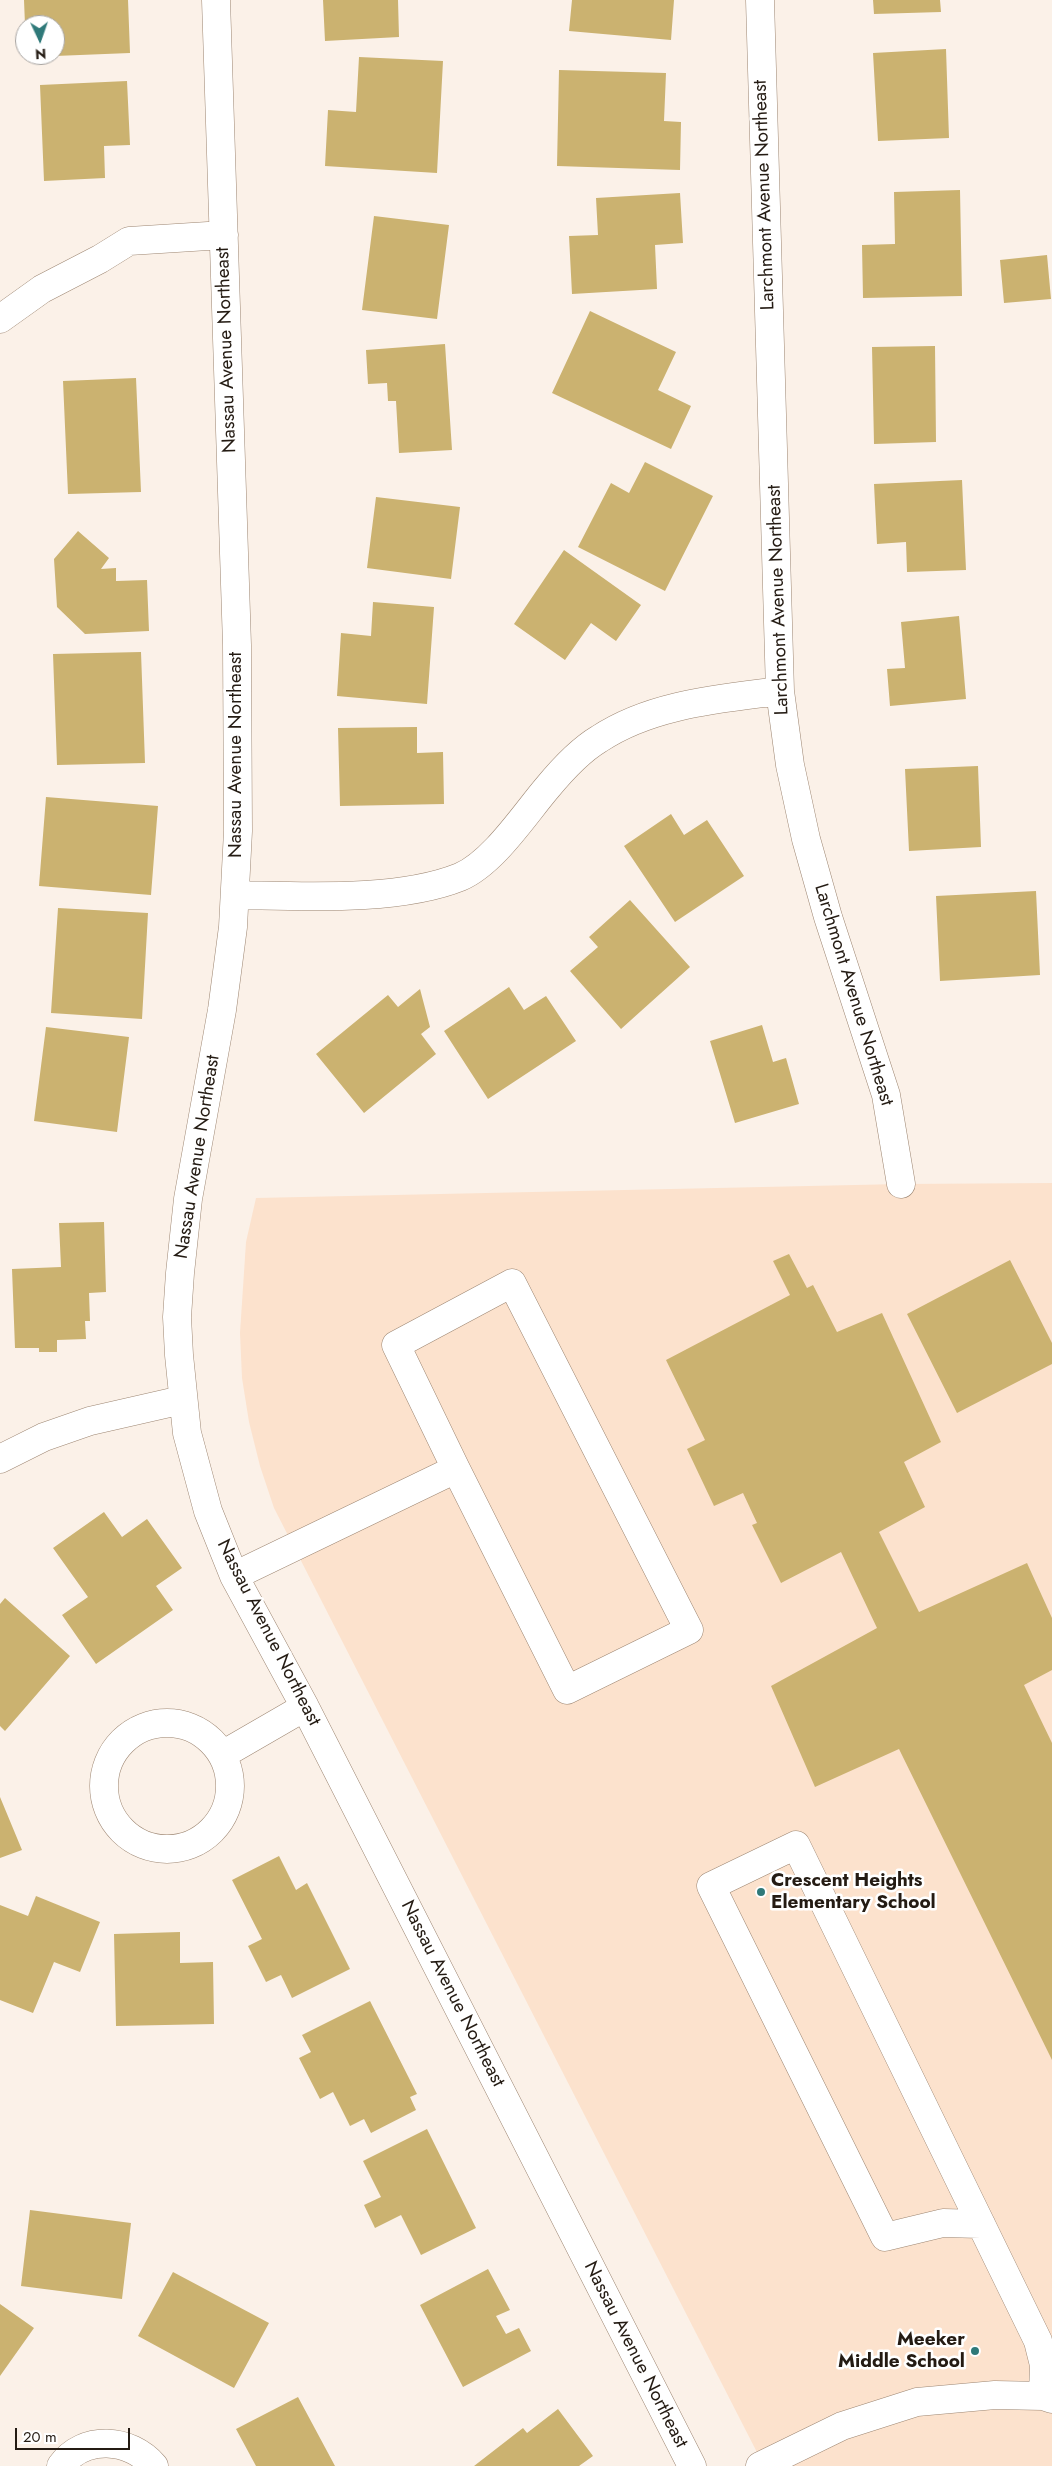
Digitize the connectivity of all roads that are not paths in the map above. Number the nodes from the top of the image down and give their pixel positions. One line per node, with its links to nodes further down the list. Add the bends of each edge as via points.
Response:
1 (216, 0): 3 (street, Nassau Avenue Northeast)
2 (760, 0): 5 (street, Larchmont Avenue Northeast)
3 (224, 235): 4 (street, via 129,241 42,289); 6 (street, Nassau Avenue Northeast, via 237,645)
4 (0, 319)
5 (780, 691): 6 (street, via 694,702 627,724 598,739 574,759 495,850 462,876 432,886 381,893 328,897); 7 (street, Larchmont Avenue Northeast, via 790,765 806,839 828,918 886,1095)
6 (235, 895): 8 (street, Nassau Avenue Northeast, via 234,927 222,1010 188,1199 180,1273 177,1317)
7 (901, 1184)
8 (182, 1400): 9 (street, via 90,1420 44,1437); 11 (street, Nassau Avenue Northeast, via 187,1433 208,1511)
9 (0, 1459)
10 (456, 1469): 10 (street, via 567,1690 689,1630 512,1283 396,1345); 11 (street)
11 (234, 1576): 12 (street, Nassau Avenue Northeast)
12 (305, 1707): 13 (street); 18 (street, Nassau Avenue Northeast)
13 (222, 1755): 13 (street, via 210,1739 193,1728 174,1723 154,1724 135,1731 120,1743 107,1766 105,1799 112,1818 124,1833 141,1844 160,1849 180,1848 199,1841 214,1829 227,1806 229,1773)
14 (981, 2224): 14 (street, via 796,1846 711,1886 885,2238 942,2223); 15 (street, via 1038,2341)
15 (1047, 2397): 19 (street, via 995,2396 917,2402 842,2426)
16 (60, 2466): 17 (street, via 82,2448 100,2443 120,2444 133,2449)
17 (154, 2466)
18 (692, 2466)
19 (760, 2466)

